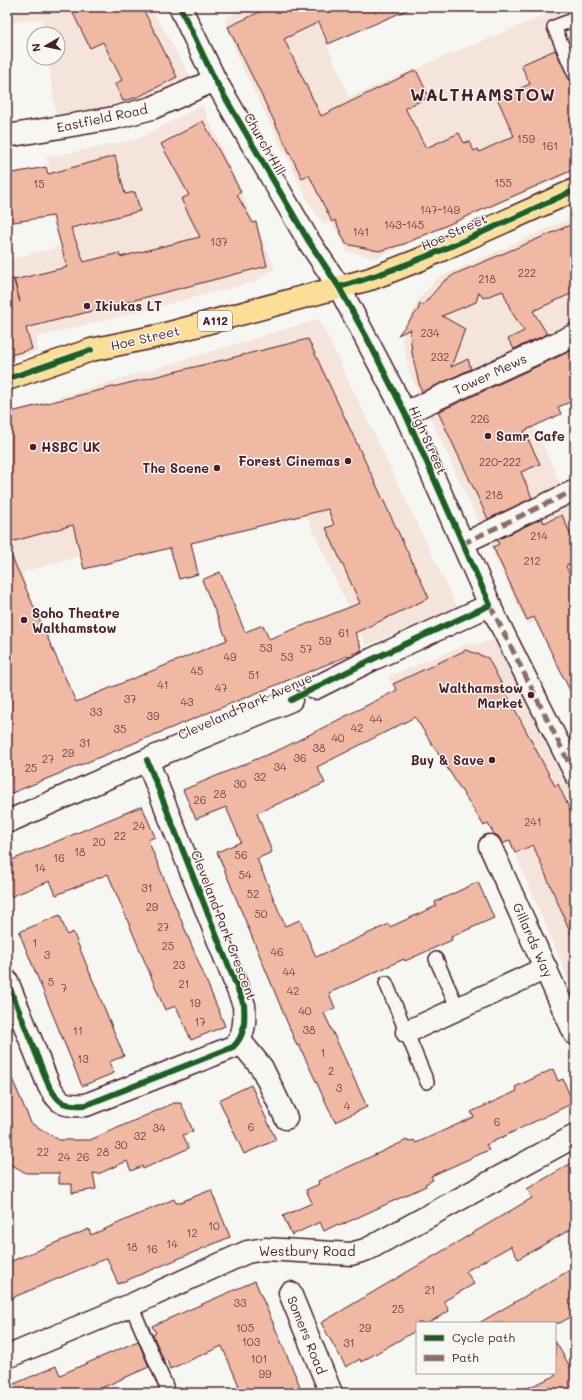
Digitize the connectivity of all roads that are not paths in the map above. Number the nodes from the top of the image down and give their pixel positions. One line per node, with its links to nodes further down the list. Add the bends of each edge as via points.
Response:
1 (180, 7): 4 (street, Church Hill)
2 (575, 19): 3 (lane, via 554,28)
3 (575, 75)
4 (215, 80): 5 (street, Eastfield Road, via 152,108 114,118); 7 (street, Church Hill, via 308,240)
5 (7, 136)
6 (575, 190): 7 (main road, Hoe Street / A112, via 419,260 376,277)
7 (339, 287): 9 (main road, Hoe Street / A112, via 158,336 91,350); 10 (street, High Street)
8 (575, 335): 10 (street, Tower Mews)
9 (7, 379)
10 (405, 414): 12 (street, High Street)
11 (575, 490): 12 (street)
12 (462, 544): 13 (street, High Street)
13 (490, 604): 14 (street, Cleveland Park Avenue); 17 (street, High Street)
14 (315, 688)
15 (291, 700): 16 (street, Cleveland Park Avenue)
16 (147, 760): 18 (street, Cleveland Park Avenue); 27 (street, Cleveland Park Crescent, via 244,1005 245,1023)
17 (575, 775)
18 (7, 822)
19 (490, 846): 21 (street, Gillards Way)
20 (436, 959): 24 (lane)
21 (546, 968): 24 (street); 26 (street, Gillards Way)
22 (7, 981): 27 (street, via 49,1086 58,1100 68,1106 86,1104 233,1047)
23 (386, 983): 25 (lane)
24 (458, 1009): 25 (street)
25 (406, 1032): 28 (lane)
26 (575, 1034)
27 (240, 1041): 29 (street, via 262,1068)
28 (427, 1082)
29 (286, 1118)
30 (575, 1136): 32 (street, Westbury Road, via 368,1249 351,1254 252,1250)
31 (290, 1293): 35 (street, Somers Road)
32 (131, 1305): 33 (street, Westbury Road); 34 (lane, via 166,1386)
33 (7, 1356)
34 (166, 1393)
35 (331, 1393)

